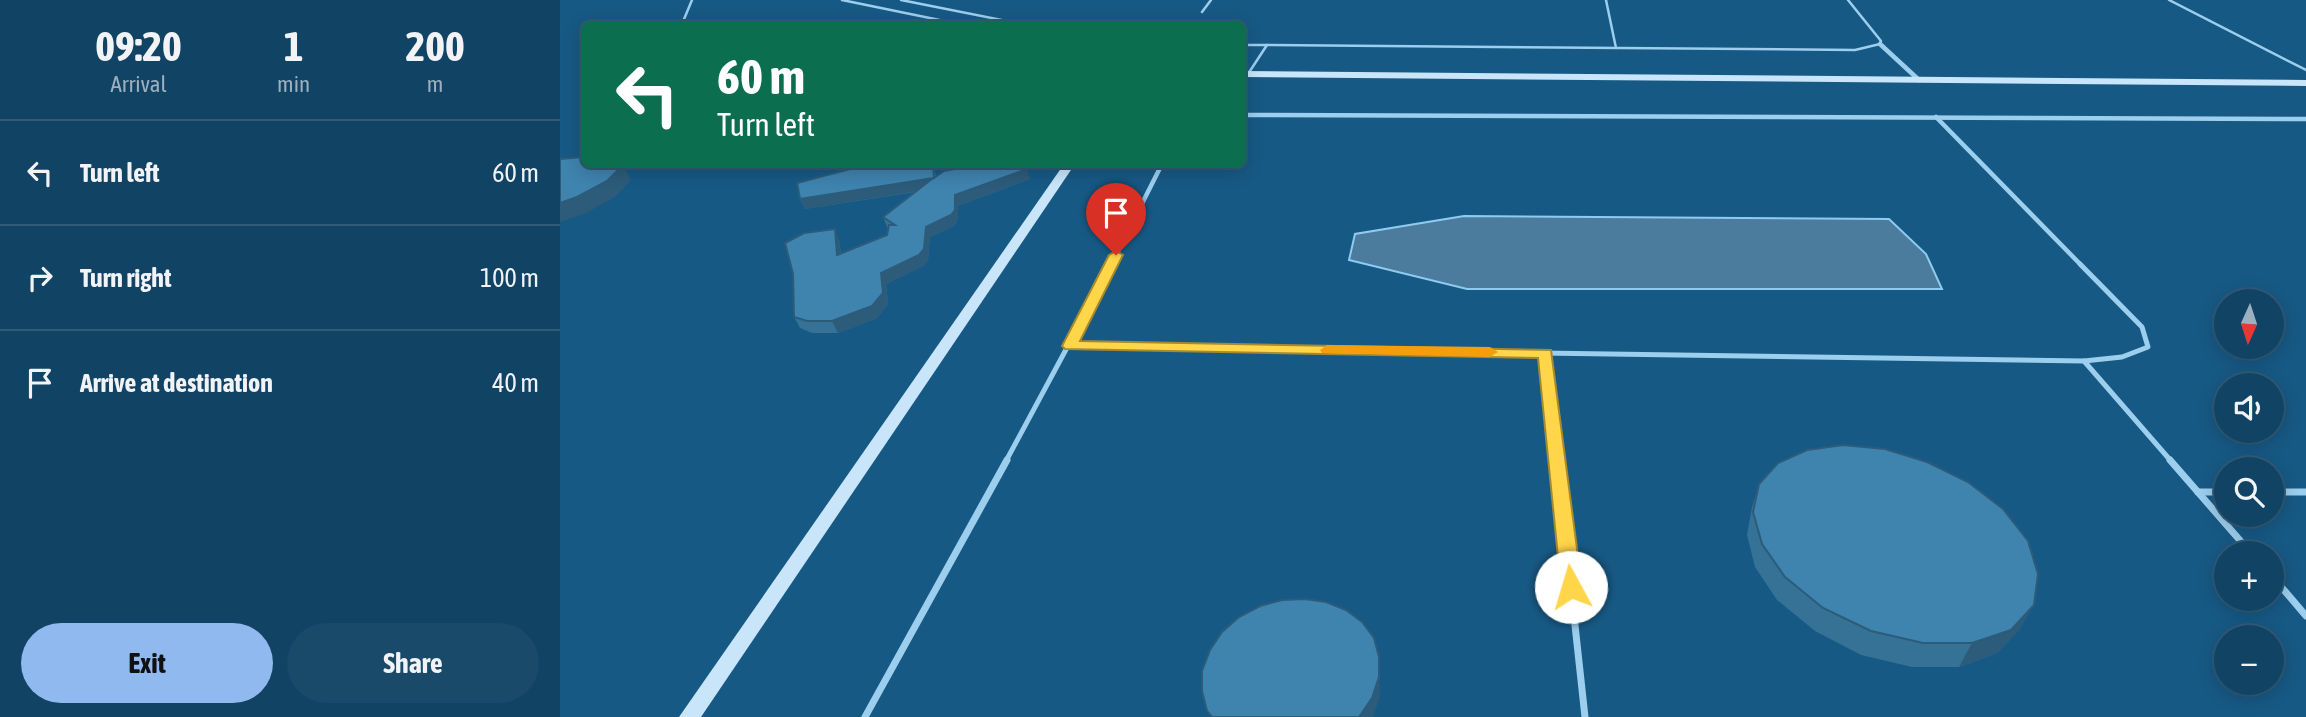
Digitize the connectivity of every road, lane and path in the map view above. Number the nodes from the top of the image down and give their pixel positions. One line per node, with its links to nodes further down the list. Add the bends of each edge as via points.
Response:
1 (692, 0): 9 (lane)
2 (842, 0): 10 (lane)
3 (901, 0): 11 (lane)
4 (1211, 0): 8 (lane)
5 (1606, 0): 15 (lane)
6 (1848, 0): 12 (lane)
7 (2169, 0): 16 (lane)
8 (1202, 12)
9 (683, 21)
10 (944, 21)
11 (1007, 21)
12 (1880, 44): 15 (lane, via 1855,50); 19 (street)
13 (1246, 45): 14 (lane)
14 (1268, 45): 15 (lane); 17 (lane)
15 (1616, 48)
16 (2306, 71)
17 (1246, 73)
18 (1246, 74): 19 (street)
19 (1919, 79): 20 (street)
20 (2306, 83)
21 (1246, 115): 22 (lane)
22 (1936, 117): 23 (lane); 28 (lane, via 2142,327 2148,347 2122,357)
23 (2306, 119)
24 (1067, 168): 36 (street)
25 (1160, 168): 26 (lane)
26 (1070, 346): 27 (lane); 37 (lane)
27 (1545, 353): 28 (lane); 38 (lane)
28 (2084, 361): 29 (lane)
29 (2198, 492): 30 (lane); 33 (lane)
30 (2214, 492)
31 (2284, 492): 32 (lane)
32 (2306, 492)
33 (2241, 541)
34 (2284, 590): 35 (lane)
35 (2306, 616)
36 (689, 717)
37 (865, 717)
38 (1585, 717)

